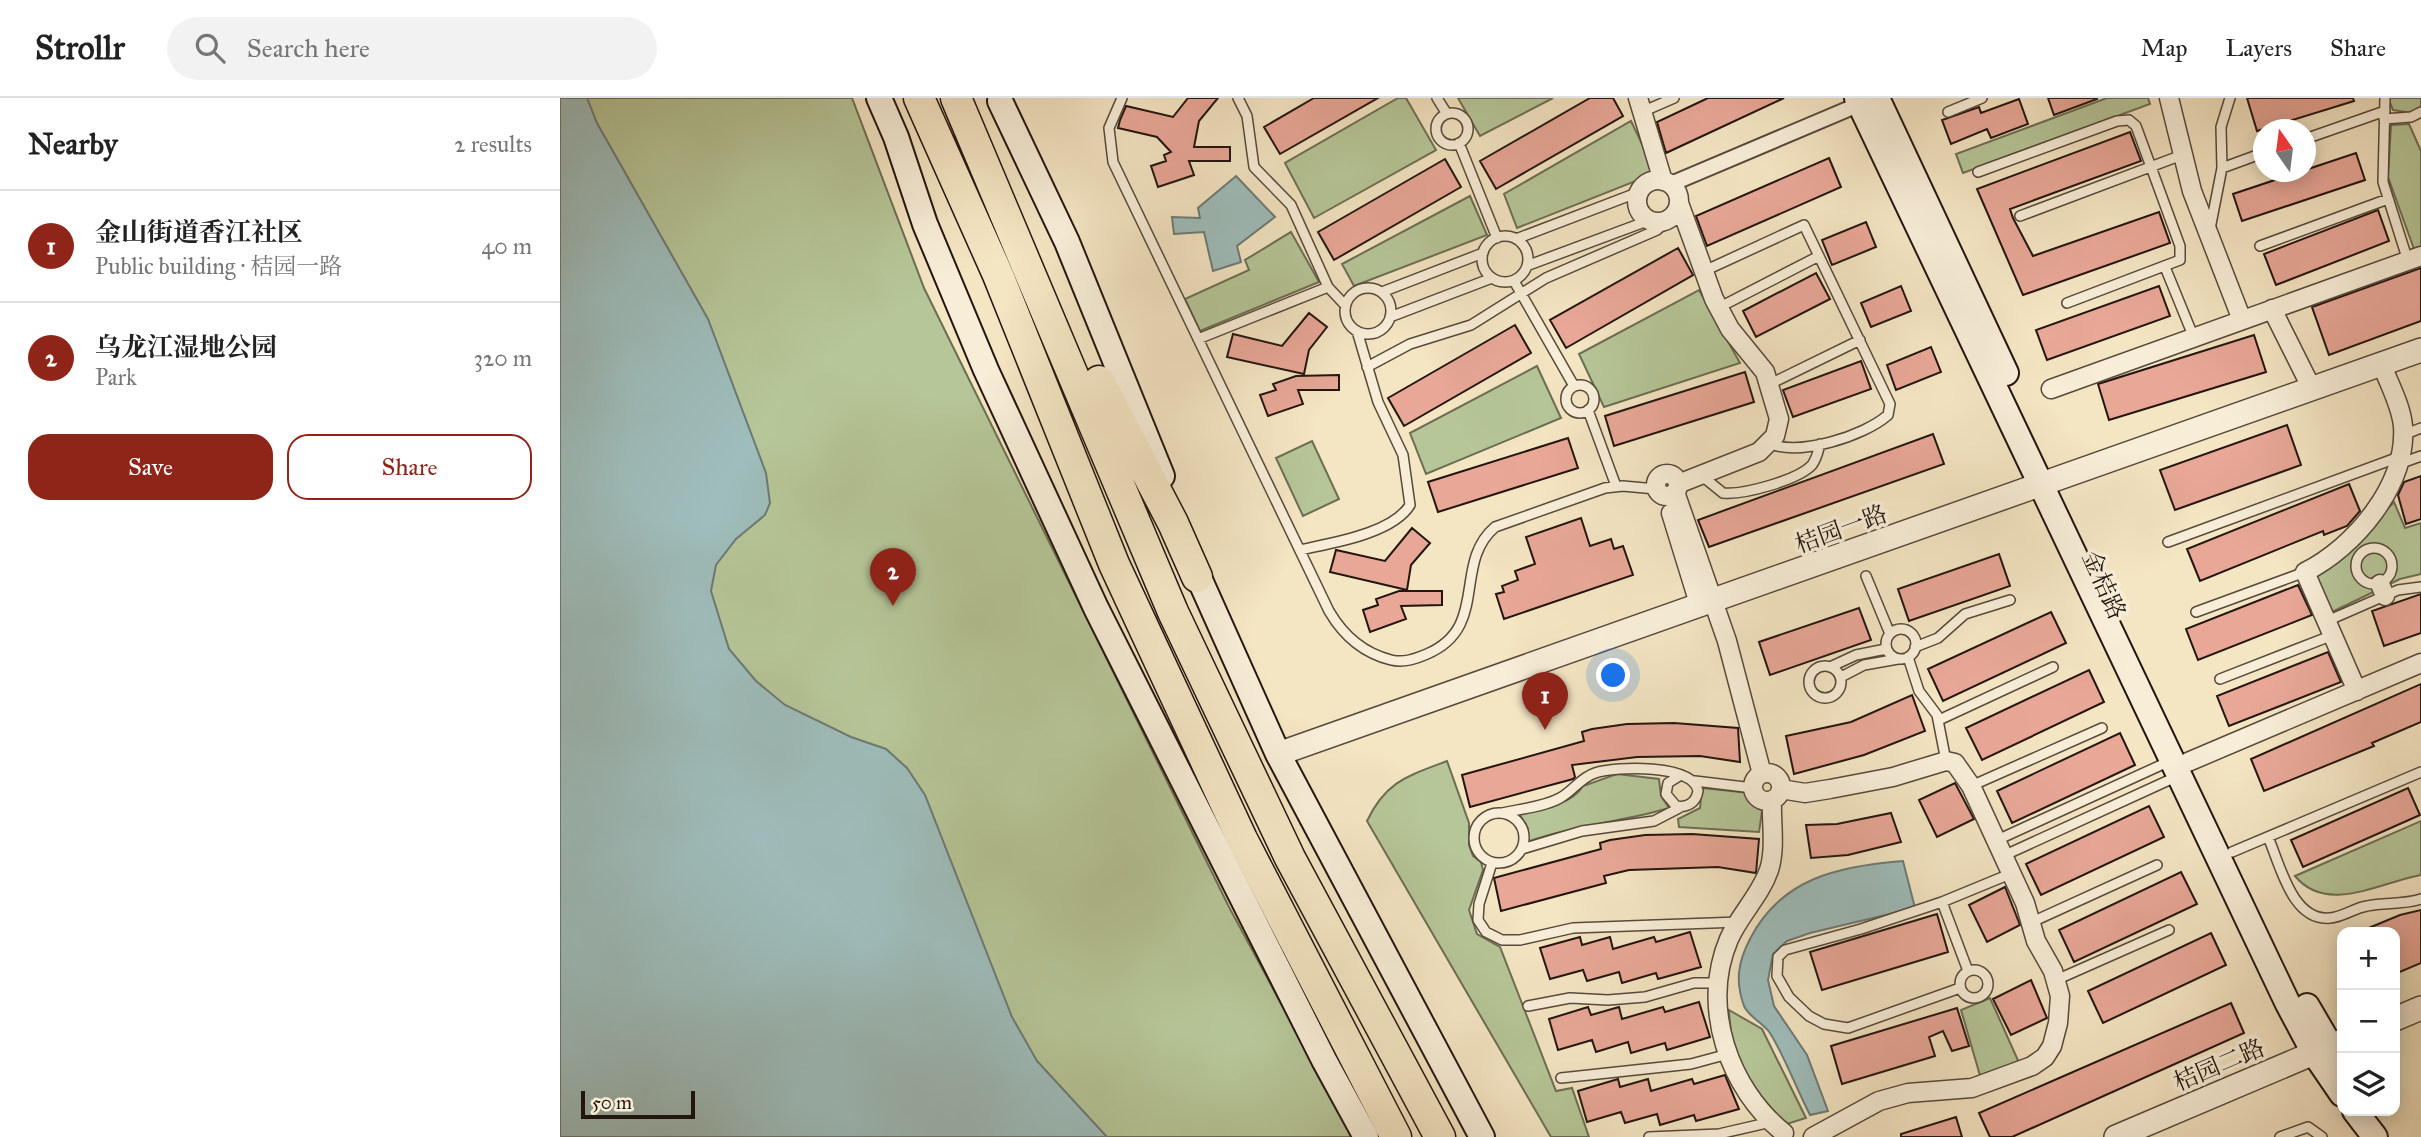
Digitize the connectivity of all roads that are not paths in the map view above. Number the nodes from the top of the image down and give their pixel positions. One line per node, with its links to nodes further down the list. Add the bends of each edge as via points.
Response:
1 (879, 98): 138 (main road, via 986,370 1096,608)
2 (919, 98): 139 (highway, via 998,275 1114,564 1242,839)
3 (956, 98): 78 (highway)
4 (1122, 98): 55 (lane, via 1109,128 1110,152)
5 (1238, 98): 44 (lane, via 1247,116 1254,167 1291,205)
6 (1437, 98): 17 (lane)
7 (1674, 98): 14 (lane)
8 (1982, 98): 15 (lane)
9 (2169, 98): 21 (street)
10 (2230, 98): 24 (lane, via 2221,127)
11 (2385, 98): 18 (lane)
12 (994, 99): 60 (highway); 81 (main road, via 1068,242 1167,488)
13 (1865, 100): 26 (street); 73 (main road, 金桔路)
14 (1641, 104): 26 (street)
15 (1948, 112)
16 (2421, 112): 18 (lane, via 2411,117)
17 (1447, 114): 20 (lane, via 1458,114 1467,125 1466,136); 20 (lane, via 1437,124 1437,134 1449,144)
18 (2385, 115): 19 (lane); 28 (lane, via 2382,167)
19 (2316, 136)
20 (1459, 143): 33 (lane)
21 (2182, 155): 23 (lane); 32 (street)
22 (2253, 157): 24 (lane)
23 (2151, 167): 25 (lane, via 2136,126 2123,119); 30 (lane); 40 (lane, via 2182,254 2180,260)
24 (2222, 168): 32 (lane)
25 (1978, 172)
26 (1667, 183): 27 (street, via 1652,181); 29 (street)
27 (1639, 192): 31 (street, via 1639,209); 34 (lane)
28 (2388, 199): 35 (lane); 38 (lane)
29 (1679, 203): 31 (street); 41 (street)
30 (2020, 216)
31 (1659, 220): 39 (lane); 46 (lane, via 1657,230 1546,278)
32 (2208, 237): 52 (street)
33 (1497, 238): 34 (lane); 36 (lane)
34 (1516, 239): 39 (lane, via 1526,249)
35 (2260, 246)
36 (1483, 253): 42 (lane, via 1483,266); 45 (lane)
37 (1819, 256): 41 (lane, via 1804,225); 49 (lane); 56 (lane)
38 (2414, 258): 50 (street)
39 (1528, 265): 43 (lane)
40 (2165, 267): 47 (lane); 54 (lane)
41 (1702, 272): 49 (street)
42 (1492, 278): 43 (lane); 51 (lane)
43 (1514, 281): 46 (lane)
44 (1328, 287): 48 (lane); 55 (lane)
45 (1382, 292): 48 (lane, via 1360,289); 51 (lane, via 1391,305)
46 (1521, 294): 59 (lane, via 1471,325 1410,344); 62 (lane)
47 (2067, 303)
48 (1345, 305): 53 (lane, via 1346,320)
49 (1718, 308): 61 (street)
50 (2267, 311): 52 (street); 64 (street)
51 (1390, 317): 53 (lane, via 1379,331)
52 (2242, 320): 54 (street)
53 (1357, 331): 59 (lane)
54 (2194, 338): 63 (street)
55 (1198, 339): 77 (lane)
56 (1860, 340): 61 (lane); 69 (lane, via 1891,410 1876,425)
57 (2421, 351): 58 (street, 桔园一路)
58 (2382, 365): 64 (street, 桔园一路); 67 (street, via 2401,415)
59 (1367, 367): 77 (lane, via 1403,455 1410,505 1376,529)
60 (1099, 381): 78 (highway); 81 (highway, via 1174,523)
61 (1770, 384): 68 (street, via 1779,428)
62 (1574, 386): 65 (lane, via 1583,385 1593,394); 65 (lane, via 1566,397 1568,406 1575,412)
63 (2051, 389)
64 (2306, 391): 73 (street, 桔园一路)
65 (1588, 410): 74 (lane)
66 (2421, 428): 67 (lane)
67 (2402, 435): 71 (street)
68 (1768, 443): 69 (lane, via 1795,448); 72 (street, via 1748,458)
69 (1820, 444): 72 (lane, via 1818,455 1805,470 1745,492 1723,493)
70 (2421, 456): 71 (lane)
71 (2398, 461): 76 (lane); 79 (street, via 2387,494 2375,512 2329,557)
72 (1702, 476): 75 (street)
73 (2049, 482): 85 (street, 桔园一路); 102 (main road, 金桔路)
74 (1616, 486): 75 (lane); 77 (lane, via 1511,520 1485,536 1474,561 1467,611 1458,631 1434,651 1406,661 1384,658 1343,632)
75 (1669, 490): 85 (street)
76 (2168, 542)
77 (1300, 550)
78 (1155, 571): 140 (highway, via 1290,858)
79 (2305, 572): 86 (lane); 87 (street)
80 (1867, 576): 88 (lane)
81 (1197, 577): 100 (main road)
82 (2421, 587): 83 (lane)
83 (2382, 590): 83 (lane, via 2392,561 2385,551 2369,548 2356,560 2356,572 2364,582); 87 (lane)
84 (2010, 600): 89 (lane, via 1965,614 1938,638)
85 (1707, 605): 100 (street, 桔园一路); 106 (street)
86 (2196, 612)
87 (2330, 628): 96 (lane); 97 (street)
88 (1890, 634): 89 (lane, via 1899,629 1909,631); 90 (lane)
89 (1915, 647): 91 (lane)
90 (1886, 649): 91 (lane); 93 (lane)
91 (1903, 658): 95 (lane, via 1864,664); 98 (lane)
92 (2421, 663): 97 (street)
93 (1830, 667): 95 (lane); 95 (lane, via 1819,667 1811,674 1809,685 1814,694 1824,699 1834,696 1841,688)
94 (2053, 667): 98 (lane)
95 (1841, 677)
96 (2220, 679)
97 (2357, 691): 102 (street)
98 (1939, 720): 101 (lane)
99 (2102, 727): 107 (lane)
100 (1278, 754): 141 (main road)
101 (1946, 761): 107 (street, via 1959,766); 108 (street, via 1893,777)
102 (2183, 764): 113 (lane); 113 (lane); 114 (main road, 金桔路); 133 (main road)
103 (2421, 772): 111 (lane)
104 (1681, 775): 105 (lane); 109 (lane, via 1671,779 1666,789 1668,799); 110 (lane, via 1645,769 1601,771 1582,779 1558,799)
105 (1695, 781): 106 (lane); 109 (lane, via 1697,796)
106 (1758, 781): 108 (street, via 1776,776)
107 (1970, 786): 113 (street)
108 (1777, 795): 120 (street, via 1770,868)
109 (1681, 807): 112 (lane, via 1654,821 1582,831)
110 (1502, 813): 112 (lane, via 1522,826); 115 (lane, via 1486,816 1473,837 1478,853)
111 (2268, 837): 114 (lane); 118 (lane, via 2306,913 2330,918 2371,905)
112 (1522, 849): 115 (lane, via 1509,861)
113 (1998, 849): 117 (street)
114 (2232, 852): 133 (main road, 金桔路)
115 (1492, 863): 120 (lane, via 1478,920 1486,932 1502,940 1573,928)
116 (2157, 865): 121 (lane)
117 (2010, 874): 119 (lane); 121 (street)
118 (2421, 899)
119 (1942, 902): 123 (lane); 126 (lane, via 1785,950 1778,957 1777,976 1789,997 1809,1016 1848,1028)
120 (1739, 922): 125 (street, via 1728,943)
121 (2032, 922): 124 (street, via 2036,942)
122 (2169, 929): 124 (lane)
123 (1968, 971): 126 (lane, via 1960,978); 126 (lane, via 1983,973 1987,989 1980,997 1971,998)
124 (2056, 980): 144 (street, via 2058,1023 2052,1046 2041,1060 1981,1085 1879,1101)
125 (1719, 983): 127 (lane, via 1695,983 1645,997 1570,998); 132 (street, via 1721,1030)
126 (1960, 988)
127 (1528, 1006)
128 (2421, 1008): 129 (street)
129 (2400, 1017)
130 (2421, 1024): 131 (street)
131 (2400, 1033)
132 (1728, 1054): 134 (lane, via 1691,1064); 137 (street, via 1745,1089)
133 (2333, 1056): 145 (street, 桔园二路); 146 (street, 桔园二路)
134 (1560, 1078)
135 (2359, 1116): 149 (main road)
136 (2379, 1116): 150 (main road)
137 (1779, 1130): 142 (lane); 143 (street, via 1796,1129)
138 (1366, 1137)
139 (1396, 1137)
140 (1440, 1137)
141 (1482, 1137)
142 (1650, 1137)
143 (1805, 1137)
144 (1813, 1137)
145 (2116, 1137)
146 (2148, 1137)
147 (2280, 1137): 148 (lane, via 2308,1127)
148 (2322, 1137)
149 (2375, 1137)
150 (2395, 1137)

